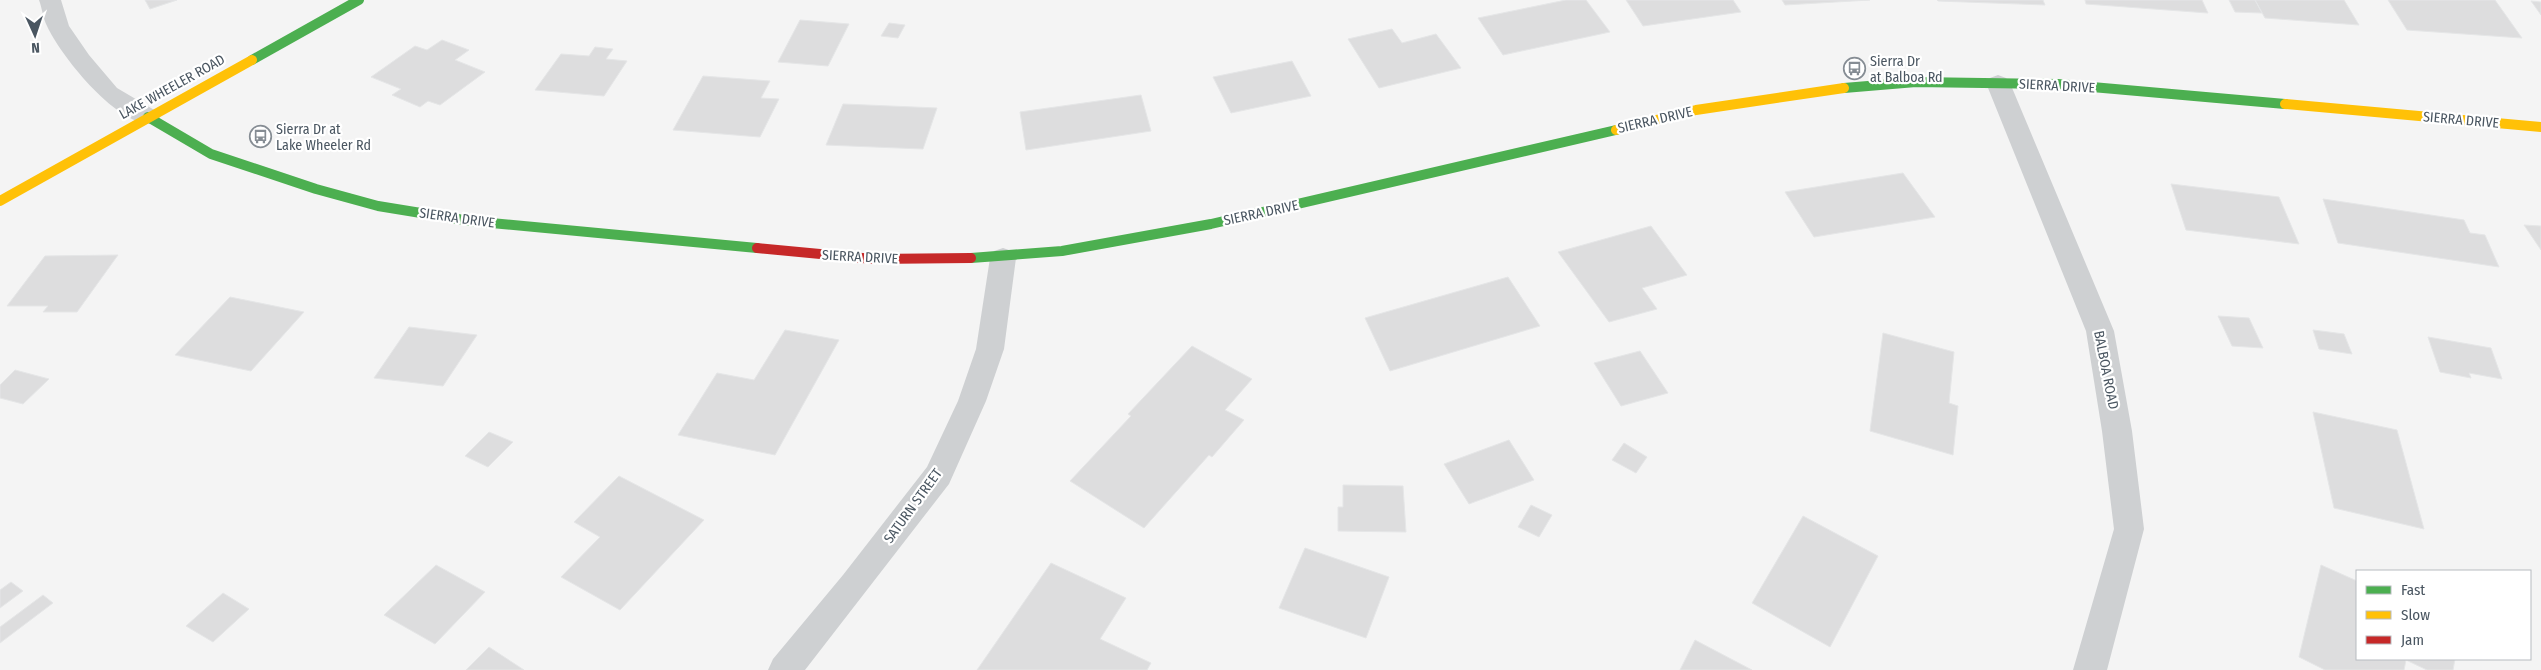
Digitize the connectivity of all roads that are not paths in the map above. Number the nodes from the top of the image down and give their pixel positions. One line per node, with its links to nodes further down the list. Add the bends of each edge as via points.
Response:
1 (50, 0): 4 (street, SIERRA DRIVE, via 58,26 81,60 109,93)
2 (359, 0): 4 (street, LAKE WHEELER ROAD)
3 (1998, 83): 5 (street, SIERRA DRIVE, via 2058,84); 7 (street, SIERRA DRIVE, via 1916,82 1818,90 1696,110 1322,201 1119,242); 9 (street, BALBOA ROAD, via 2100,331 2117,431 2129,529)
4 (148, 117): 6 (street, LAKE WHEELER ROAD); 7 (street, SIERRA DRIVE, via 211,154 378,206 651,239 872,260)
5 (2541, 127)
6 (0, 201)
7 (1003, 258): 8 (street, SATURN STREET, via 990,349 972,401 938,474)
8 (785, 670)
9 (2090, 670)

